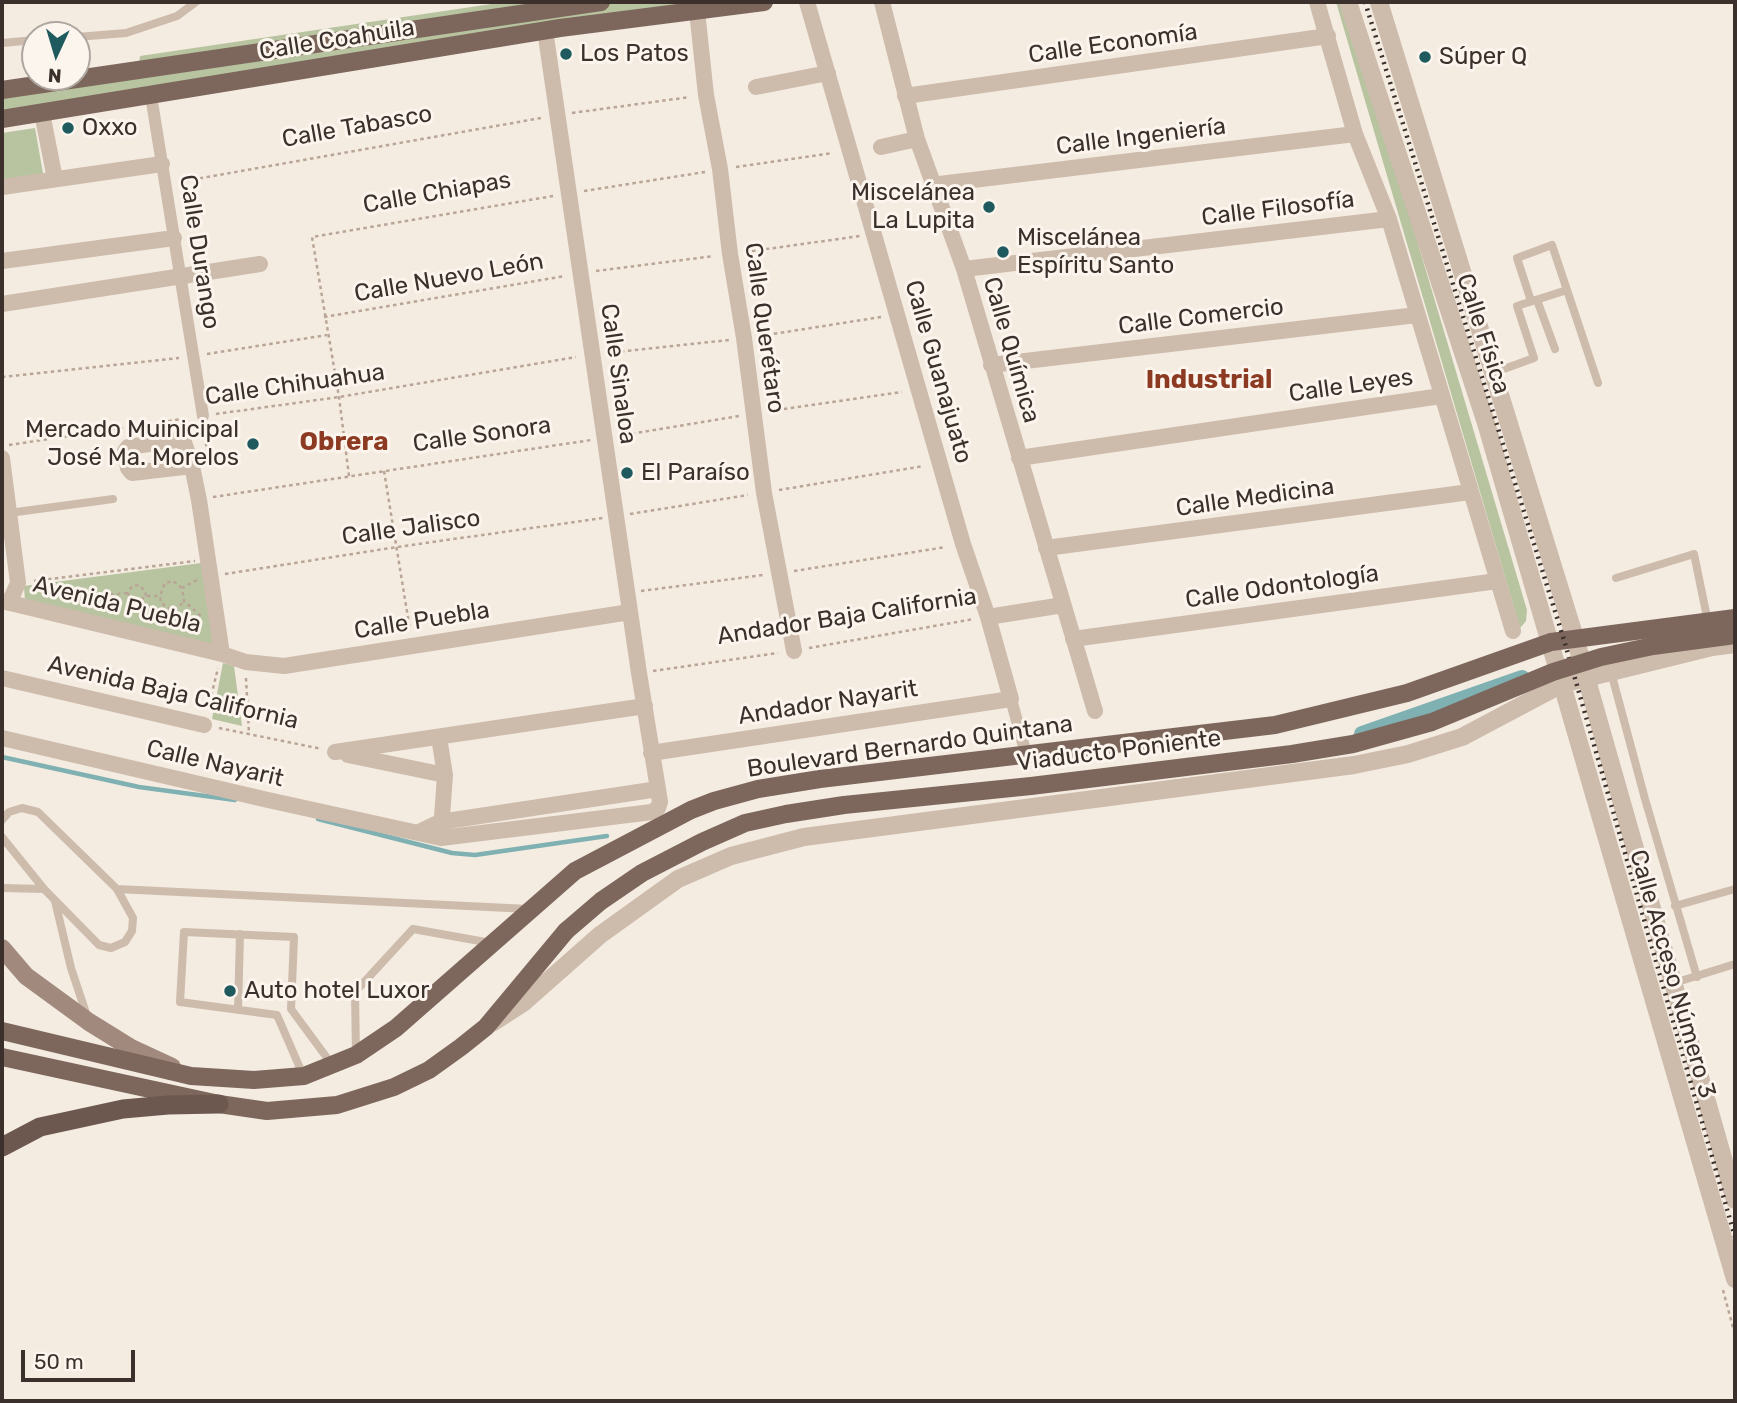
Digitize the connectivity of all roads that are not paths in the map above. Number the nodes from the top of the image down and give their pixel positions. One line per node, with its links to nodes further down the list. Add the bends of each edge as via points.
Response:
1 (197, 2): 11 (lane, via 177,16 127,33)
2 (601, 2): 17 (main road, Calle Coahuila)
3 (764, 2): 9 (main road, Calle Coahuila)
4 (807, 2): 15 (street, Calle Guanajuato)
5 (882, 2): 19 (street, Calle Química)
6 (1317, 2): 12 (street)
7 (1348, 2): 64 (street, Calle Física, via 1486,423)
8 (1379, 2): 41 (street, Calle Acceso Número 3)
9 (697, 11): 10 (main road, Calle Coahuila); 66 (street, Calle Querétaro, via 764,493)
10 (545, 30): 18 (main road, Calle Coahuila); 56 (street, Calle Sinaloa)
11 (91, 36)
12 (1328, 37): 19 (street, Calle Economía); 22 (street)
13 (21, 41): 14 (lane)
14 (2, 43)
15 (828, 73): 16 (street); 57 (street, Calle Guanajuato)
16 (756, 87)
17 (2, 90)
18 (151, 96): 20 (main road, Calle Coahuila); 25 (street, Calle Durango)
19 (905, 96): 23 (street, Calle Química)
20 (42, 113): 21 (main road, Calle Coahuila); 26 (street)
21 (2, 119)
22 (1355, 134): 27 (street, Calle Ingeniería); 29 (street)
23 (916, 139): 24 (street); 27 (street, Calle Química)
24 (881, 147)
25 (162, 164): 26 (street); 30 (street, Calle Durango)
26 (55, 178): 28 (street)
27 (931, 185): 33 (street, Calle Química)
28 (2, 187)
29 (1389, 219): 33 (street, Calle Filosofía); 38 (street)
30 (174, 238): 31 (street); 34 (street, Calle Durango)
31 (2, 261)
32 (260, 264): 34 (street)
33 (964, 269): 40 (street, Calle Química)
34 (180, 276): 37 (street); 44 (street, Calle Durango)
35 (1567, 290): 36 (lane); 36 (lane, via 1552,245 1517,258); 42 (lane)
36 (1534, 301): 39 (lane); 41 (lane, via 1517,306 1534,358)
37 (2, 304)
38 (1417, 315): 40 (street, Calle Comercio); 43 (street)
39 (1555, 349)
40 (991, 365): 46 (street, Calle Química)
41 (1493, 373): 62 (street, Calle Acceso Número 3)
42 (1598, 383)
43 (1441, 396): 46 (street, Calle Leyes); 48 (street)
44 (203, 416)
45 (2, 458): 50 (street)
46 (1019, 458): 51 (street, Calle Química)
47 (192, 466): 47 (street, via 183,439 128,447 125,453 128,471 135,473); 67 (street)
48 (1470, 492): 51 (street, Calle Medicina); 53 (street)
49 (113, 499): 50 (lane)
50 (8, 523): 54 (street, via 21,586)
51 (1046, 548): 55 (street, Calle Química)
52 (1616, 578): 59 (lane, via 1694,554)
53 (1497, 581): 60 (street); 63 (street, Calle Odontología)
54 (6, 602): 67 (street, Avenida Puebla)
55 (1063, 605): 57 (street, Andador Baja California); 63 (street, Calle Química)
56 (630, 611): 67 (street, Calle Puebla, via 284,666); 73 (street, Calle Sinaloa)
57 (988, 617): 72 (street, Calle Guanajuato)
58 (1735, 618): 59 (main road, Boulevard Bernardo Quintana)
59 (1708, 622): 62 (main road, Boulevard Bernardo Quintana)
60 (1513, 631)
61 (1735, 635): 101 (main road, Viaducto Poniente, bridge, via 1601,657 1553,671 1432,722 1353,744 845,805 745,823 642,873 601,901 566,931)
62 (1575, 638): 64 (main road, Boulevard Bernardo Quintana); 70 (street, Calle Acceso Número 3)
63 (1073, 639): 74 (street, Calle Química)
64 (1551, 642): 71 (street, Calle Física); 79 (main road, Boulevard Bernardo Quintana, via 1406,693 1275,725)
65 (1735, 644): 68 (street)
66 (794, 650)
67 (222, 654)
68 (1611, 672): 70 (street); 91 (lane)
69 (2, 678): 75 (street, Avenida Baja California)
70 (1586, 678): 71 (street); 98 (street, Calle Acceso Número 3)
71 (1562, 684): 101 (street, via 1462,737 1408,754 1354,765 804,837 731,856 678,878 600,935 523,1003); 111 (street, Calle Acceso Número 3)
72 (1011, 699): 78 (street, Andador Nayarit); 79 (street, Calle Guanajuato)
73 (645, 706): 76 (street); 78 (street, Calle Sinaloa)
74 (1095, 712)
75 (204, 724)
76 (439, 737): 80 (street); 80 (street, via 335,752)
77 (2, 738): 84 (street, Calle Nayarit, via 419,832)
78 (652, 753): 81 (street, Calle Sinaloa)
79 (1026, 754): 92 (main road, Boulevard Bernardo Quintana, via 820,779 714,802 575,871)
80 (445, 775): 84 (street)
81 (658, 789): 82 (street, Calle Sinaloa); 84 (street, Calle Nayarit)
82 (658, 808): 84 (street, Calle Nayarit)
83 (2, 820): 88 (lane, via 22,808 38,812)
84 (441, 830)
85 (2, 837): 87 (lane)
86 (2, 888): 87 (lane)
87 (44, 889): 90 (lane)
88 (117, 889): 90 (lane, via 133,918 132,931 125,942 111,948 99,945); 92 (lane)
89 (1735, 889): 91 (lane)
90 (55, 901): 100 (lane)
91 (1675, 906): 97 (lane)
92 (529, 909): 94 (main road, Boulevard Bernardo Quintana)
93 (240, 934): 99 (lane); 99 (lane, via 184,932 180,1002); 105 (lane, via 294,937 291,1009)
94 (491, 943): 103 (main road, Boulevard Bernardo Quintana, via 396,1028); 103 (lane, via 414,929 355,992)
95 (2, 948): 100 (main road, via 26,976)
96 (1735, 964): 97 (lane)
97 (1697, 977): 98 (lane)
98 (1674, 983): 110 (street, Calle Acceso Número 3)
99 (238, 1010): 107 (lane, via 277,1015)
100 (89, 1022): 106 (main road)
101 (486, 1027): 108 (main road, via 429,1070 358,1100 313,1109 267,1111)
102 (2, 1031): 106 (main road, Boulevard Bernardo Quintana)
103 (356, 1055): 105 (main road, Boulevard Bernardo Quintana)
104 (2, 1057): 108 (main road)
105 (332, 1066): 107 (main road, Boulevard Bernardo Quintana)
106 (191, 1076): 107 (main road, Boulevard Bernardo Quintana, via 254,1080)
107 (304, 1076)
108 (219, 1104): 109 (highway, via 123,1109 40,1127)
109 (2, 1147)
110 (1735, 1200)
111 (1735, 1279)

